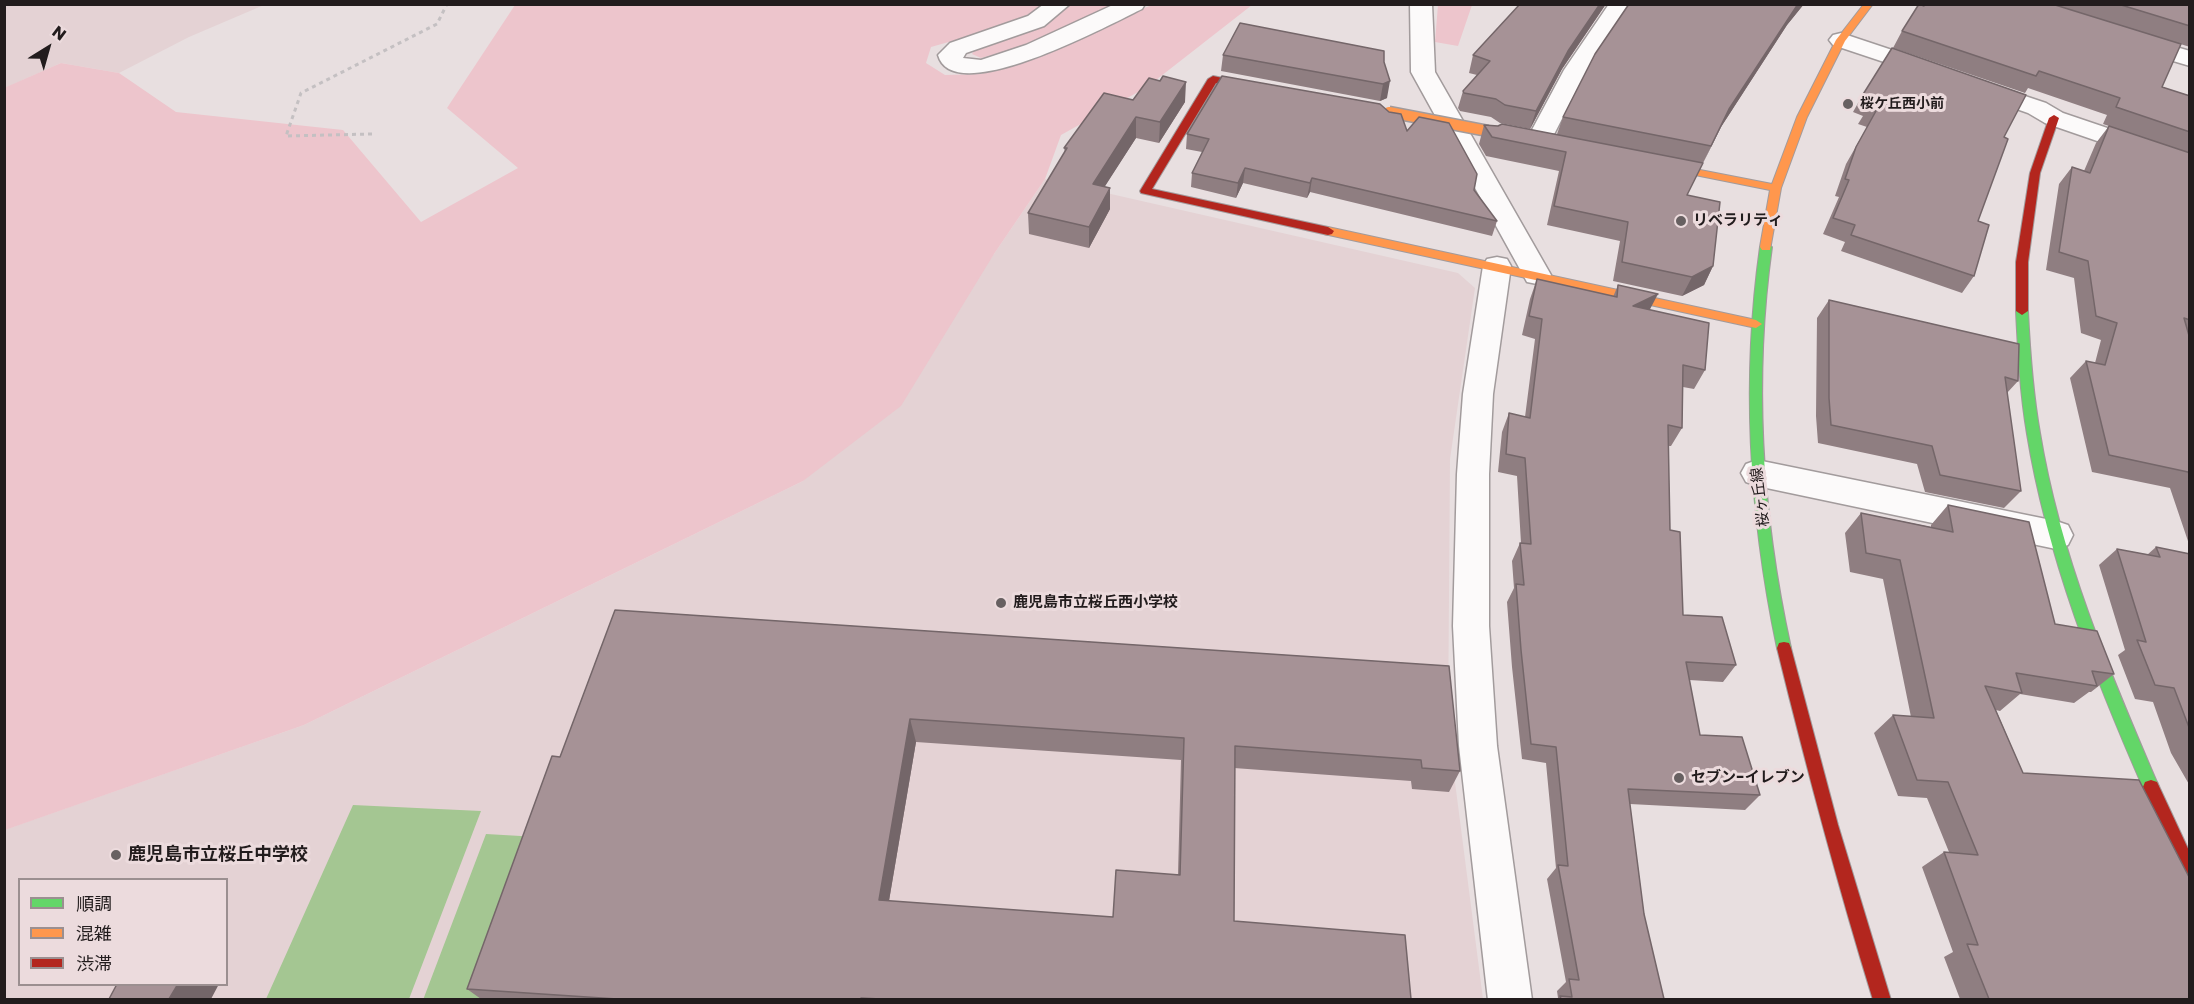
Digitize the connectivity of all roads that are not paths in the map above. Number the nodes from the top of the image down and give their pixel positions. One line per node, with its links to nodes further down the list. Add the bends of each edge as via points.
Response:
1 (1059, 4): 2 (street, via 1036,21 958,48 950,55 952,62 982,67 1074,33)
2 (1134, 4)
3 (1421, 4): 18 (street, via 1423,72)
4 (1621, 4): 13 (street, via 1569,80)
5 (1869, 4): 7 (street, 桜ヶ丘線)
6 (2114, 35): 8 (street)
7 (1841, 40): 11 (street, via 2037,108); 16 (street, 桜ヶ丘線, via 1802,117)
8 (2190, 59)
9 (1272, 90): 17 (street, via 1213,79 1145,191)
10 (1383, 111): 12 (street, bridge)
11 (2054, 118): 15 (street); 21 (street, via 2035,172 2025,226 2020,289 2022,366 2032,439)
12 (1493, 132)
13 (1540, 141)
14 (1644, 162): 16 (street)
15 (2190, 165)
16 (1776, 188): 19 (street, 桜ヶ丘線)
17 (1497, 266): 18 (street); 23 (street, via 1478,394 1471,626 1478,746)
18 (1537, 275): 19 (street)
19 (1756, 324): 20 (street, 桜ヶ丘線)
20 (1757, 473): 21 (street); 24 (street, 桜ヶ丘線, via 1776,613 1859,928)
21 (2056, 535): 22 (street, via 2145,777)
22 (2190, 873)
23 (1510, 999)
24 (1882, 999)

